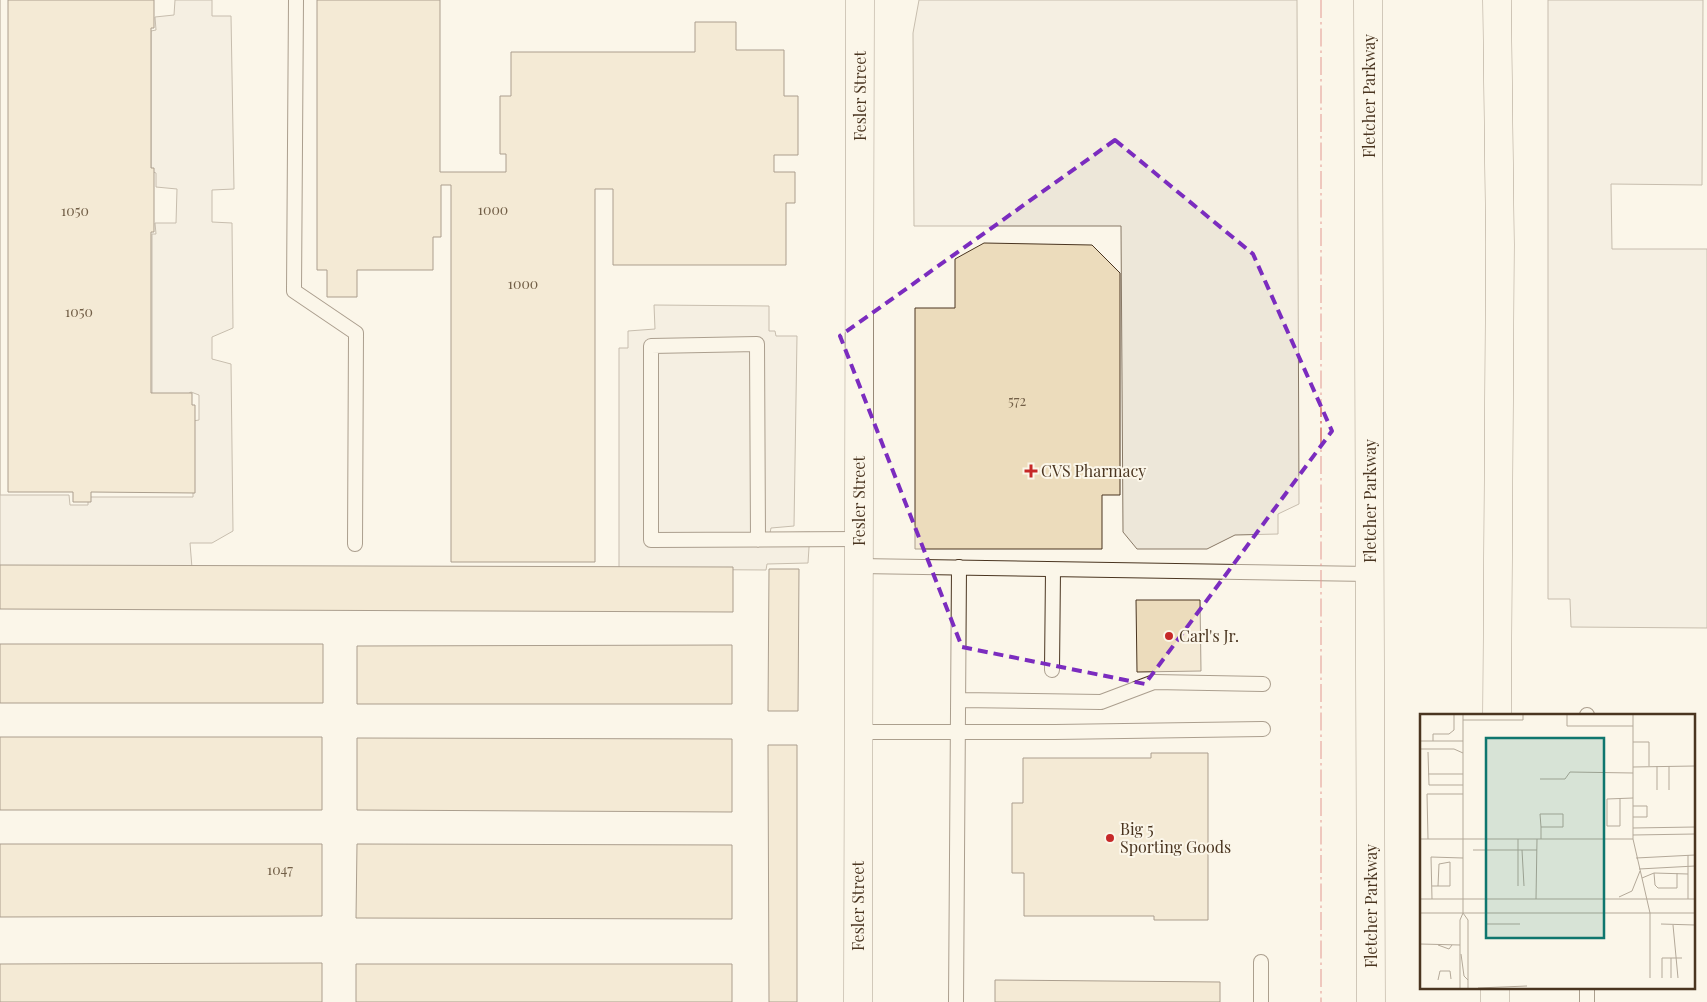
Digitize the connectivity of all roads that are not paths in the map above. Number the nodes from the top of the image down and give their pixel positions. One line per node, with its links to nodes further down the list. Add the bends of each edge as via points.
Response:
1 (296, 0): 6 (lane, via 294,291 356,333)
2 (860, 0): 7 (main road, Fesler Street)
3 (1368, 0): 10 (main road, Fletcher Parkway)
4 (1497, 0): 14 (main road, via 1500,254)
5 (758, 540): 5 (lane, via 651,540 651,346 758,344); 7 (lane)
6 (354, 544)
7 (859, 552): 8 (lane); 17 (main road, Fesler Street)
8 (959, 567): 9 (lane); 13 (lane)
9 (1053, 570): 10 (lane); 11 (lane)
10 (1370, 574): 22 (main road, Fletcher Parkway)
11 (1052, 670)
12 (1263, 684): 13 (lane, via 1154,682 1101,702)
13 (959, 700): 16 (lane)
14 (1497, 714)
15 (1263, 729): 16 (lane)
16 (958, 731): 17 (lane); 20 (lane)
17 (859, 732): 19 (main road, Fesler Street)
18 (1261, 962): 21 (lane)
19 (858, 1002)
20 (956, 1002)
21 (1261, 1002)
22 (1371, 1002)

